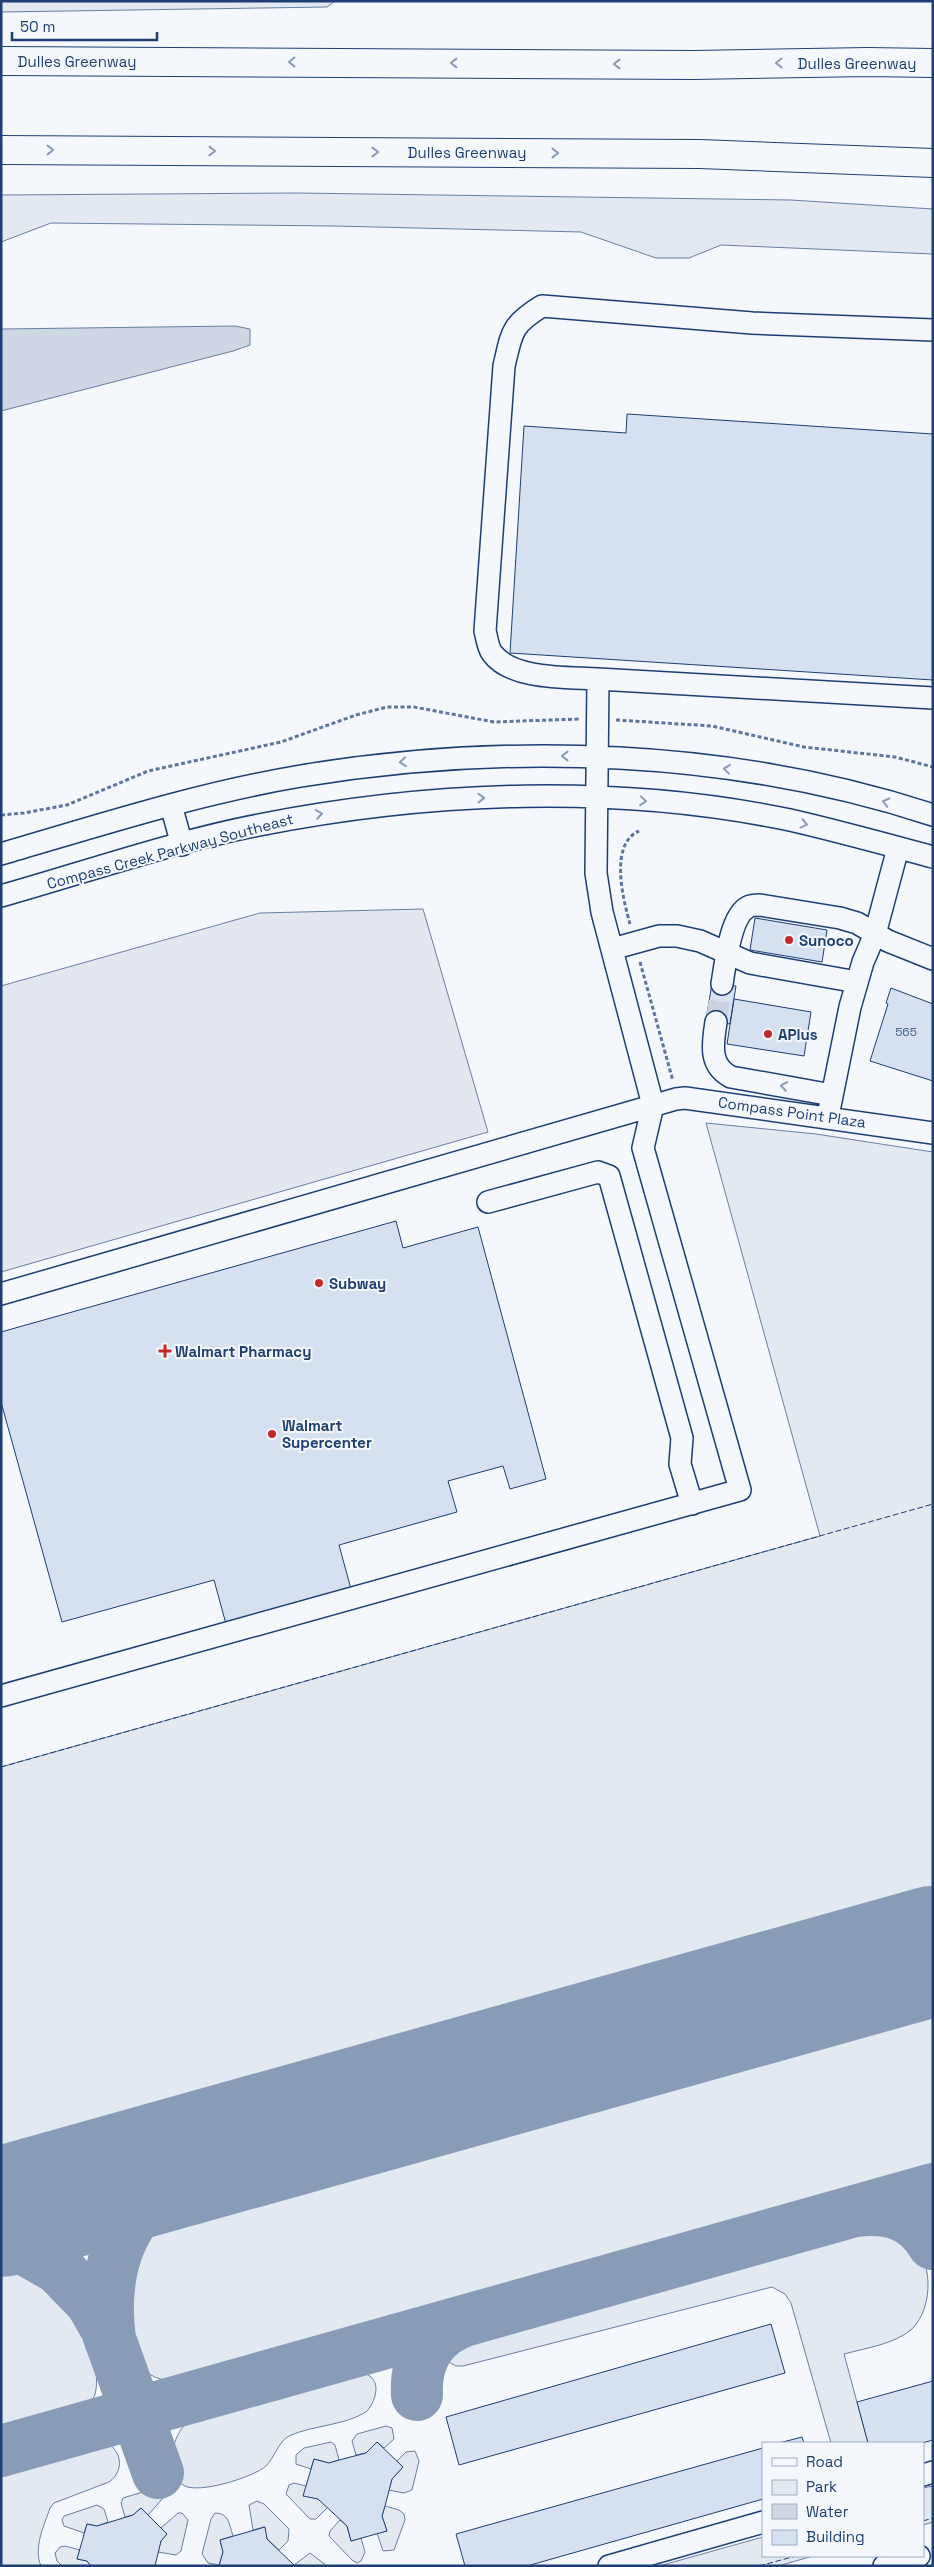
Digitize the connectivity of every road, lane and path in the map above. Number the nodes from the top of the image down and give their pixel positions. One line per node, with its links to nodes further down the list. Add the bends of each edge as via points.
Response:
1 (1, 61): 2 (highway, Dulles Greenway, one-way to 1, via 683,65)
2 (933, 63)
3 (1, 150): 4 (highway, Dulles Greenway, one-way to 4, via 700,154)
4 (933, 163)
5 (933, 330): 6 (street, via 752,323 542,306 524,317 513,330 504,366 485,631 490,652 501,664 540,676)
6 (598, 679): 7 (street); 8 (street)
7 (933, 698)
8 (597, 756): 9 (street); 10 (street, one-way to 10, via 403,762 300,776); 11 (street, one-way to 8, via 777,777)
9 (597, 796): 13 (street, Compass Creek Parkway Southeast, one-way to 9, via 256,826 365,807 482,798); 14 (street, Compass Creek Parkway Southeast, one-way to 14, via 787,820); 20 (street, via 596,874)
10 (171, 805): 13 (street); 15 (street)
11 (933, 815)
12 (639, 831): 19 (path, via 631,834 624,843 622,862 623,900)
13 (182, 844): 17 (street, Compass Creek Parkway Southeast)
14 (898, 848): 16 (street, Compass Creek Parkway Southeast); 18 (street)
15 (1, 854)
16 (933, 857)
17 (1, 896)
18 (875, 934): 21 (street, via 857,923 840,918 760,905 748,907 738,918); 22 (street); 23 (street)
19 (634, 942): 20 (street); 21 (street, via 677,936); 27 (path)
20 (612, 949): 28 (street)
21 (727, 952): 23 (street, via 750,963); 24 (street)
22 (933, 958)
23 (857, 982): 26 (street)
24 (722, 984)
25 (716, 1022): 26 (street, one-way to 25, via 724,1073 714,1057 712,1046)
26 (832, 1095): 29 (street)
27 (676, 1099): 28 (street, Compass Point Plaza); 29 (street, Compass Point Plaza)
28 (652, 1105): 32 (street, Compass Point Plaza, via 472,1160); 33 (street, via 643,1148 740,1490)
29 (828, 1116): 30 (street, Compass Point Plaza)
30 (933, 1133)
31 (488, 1202): 33 (street, via 598,1172 609,1176 682,1438 680,1464)
32 (1, 1294)
33 (692, 1504): 34 (street)
34 (1, 1696)
35 (762, 2522): 37 (street)
36 (915, 2557): 38 (street)
37 (609, 2566)
38 (884, 2566)

